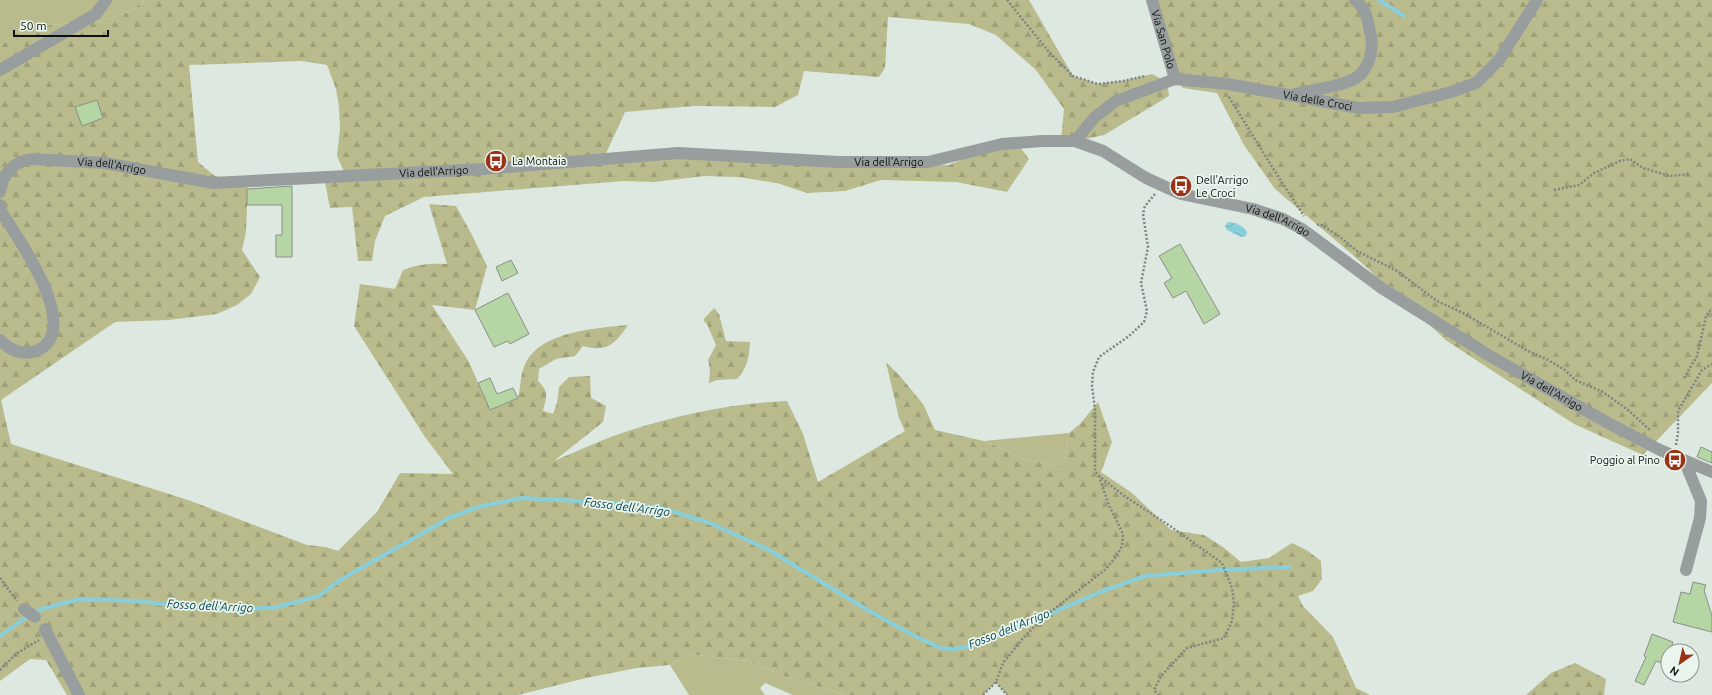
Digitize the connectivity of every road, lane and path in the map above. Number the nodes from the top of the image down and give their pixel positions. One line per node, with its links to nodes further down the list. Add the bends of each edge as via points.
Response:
1 (106, 0): 6 (street, via 96,14)
2 (1007, 0): 7 (path, via 1049,52 1073,76 1098,84 1123,82 1152,74)
3 (1152, 0): 7 (street, Via San Polo)
4 (1355, 0): 9 (street, via 1364,8 1372,38 1371,53 1365,69 1353,80)
5 (1537, 0): 9 (street, Via delle Croci, via 1499,60 1476,82 1451,92 1393,107 1359,108)
6 (0, 70)
7 (1171, 80): 8 (street, Via delle Croci); 10 (street, Via delle Croci, via 1116,101 1095,117)
8 (1223, 84): 9 (street, Via delle Croci); 16 (path)
9 (1290, 95)
10 (1075, 141): 12 (street, Via dell'Arrigo, via 1103,151); 14 (street, Via dell'Arrigo, via 1002,144 928,162 839,162 678,153 483,169 213,183 105,163 25,159 8,171)
11 (1690, 174): 13 (path, via 1670,176 1643,168 1630,160 1620,161 1594,173 1579,184)
12 (1161, 185): 23 (street, Via dell'Arrigo, via 1181,194 1252,209 1283,219 1302,229 1383,289 1490,356 1608,423); 25 (path, via 1143,214 1148,247 1142,283 1147,311 1144,322 1100,357 1093,372 1095,471)
13 (1554, 190)
14 (0, 192)
15 (0, 205): 19 (street, via 1,211 42,280 54,319 51,338 35,352 16,352)
16 (1307, 221)
17 (1320, 224): 22 (path, via 1357,251 1397,271 1437,301 1548,360 1565,370 1575,380 1603,392 1628,410)
18 (1712, 308): 21 (path, via 1706,316 1697,356)
19 (0, 340)
20 (1712, 364): 23 (path, via 1702,370 1678,411)
21 (1684, 378)
22 (1651, 432)
23 (1679, 458): 24 (street, Via dell'Arrigo); 26 (street, via 1701,502 1700,518)
24 (1712, 472)
25 (1099, 476): 32 (path, via 1108,504 1123,534 1122,546 1106,569 1044,617 1024,637 1003,663); 36 (path, via 1222,563 1232,588 1232,621 1224,638 1187,648 1161,676 1154,690)
26 (1686, 570)
27 (0, 578): 28 (path)
28 (24, 609): 29 (street)
29 (35, 617)
30 (45, 629): 31 (path, via 41,639 16,654); 33 (street)
31 (0, 670)
32 (996, 682): 34 (path); 35 (path)
33 (79, 695)
34 (983, 695)
35 (1007, 695)
36 (1158, 695)

